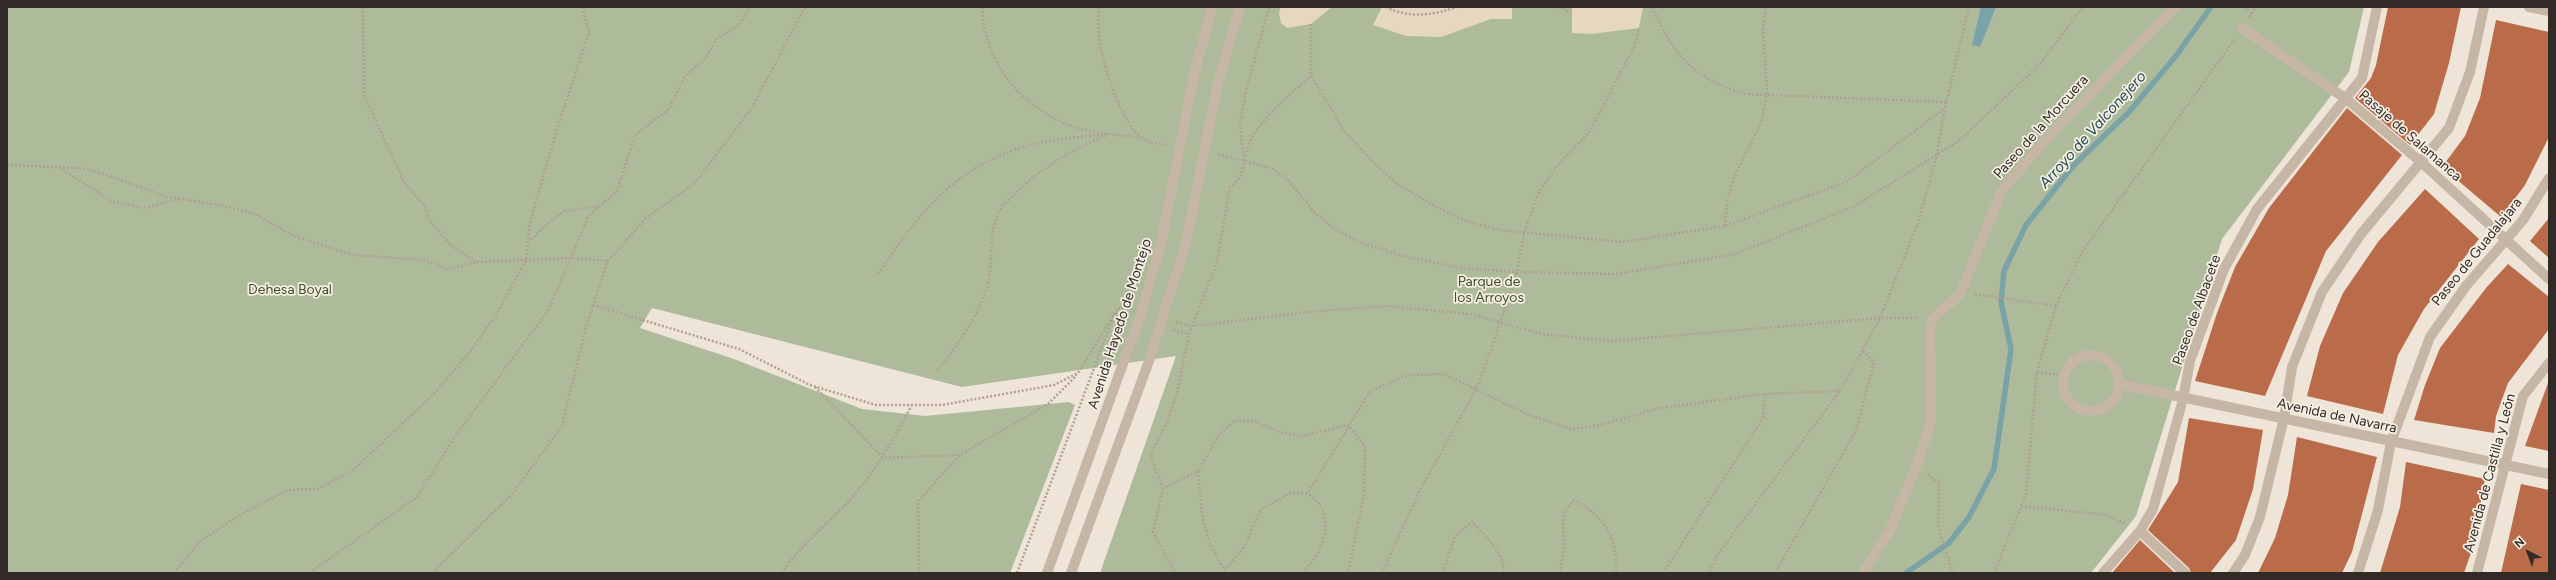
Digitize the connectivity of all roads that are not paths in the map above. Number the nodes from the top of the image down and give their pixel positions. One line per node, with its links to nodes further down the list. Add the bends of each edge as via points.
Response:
1 (1212, 7): 22 (street, Avenida Hayedo de Montejo, via 1194,75 1161,243 1141,314)
2 (1240, 7): 23 (street, via 1218,82 1186,243 1149,361)
3 (2175, 7): 24 (street, Paseo de la Morcuera, via 2049,136 2002,190 1960,294 1933,318 1930,330 1931,422 1890,530)
4 (2377, 7): 9 (street, Paseo de Albacete, via 2362,78)
5 (2484, 7): 10 (street, via 2470,72 2449,128)
6 (2529, 7): 7 (street)
7 (2549, 11)
8 (2242, 28): 9 (street, Pasaje de Salamanca)
9 (2345, 98): 10 (street, Pasaje de Salamanca); 16 (street, Paseo de Albacete, via 2257,209 2224,269 2190,361)
10 (2421, 162): 12 (street, Pasaje de Salamanca); 17 (street, via 2361,234 2322,292 2292,367)
11 (2549, 178): 12 (street, Paseo de Guadalajara, via 2523,220)
12 (2506, 239): 13 (street, Pasaje de Salamanca); 18 (street, Paseo de Guadalajara, via 2466,286 2430,337)
13 (2549, 279)
14 (2549, 363): 19 (street, Avenida de Castilla y León, via 2523,396)
15 (2119, 384): 15 (street, via 2112,401 2100,409 2087,410 2078,407 2066,394 2064,376 2074,361 2087,356 2100,357 2114,367); 16 (street, Avenida de Navarra)
16 (2183, 399): 17 (street, Avenida de Navarra); 21 (street, Paseo de Albacete, via 2153,509)
17 (2284, 418): 18 (street, Avenida de Navarra); 27 (street, via 2260,517 2246,555)
18 (2391, 442): 19 (street, Avenida de Navarra); 28 (street, Paseo de Guadalajara, via 2378,510)
19 (2505, 465): 20 (street, Avenida de Navarra); 29 (street, Avenida de Castilla y León)
20 (2549, 474)
21 (2140, 531): 25 (street, Paseo de Albacete); 26 (street)
22 (1047, 573)
23 (1071, 573)
24 (1863, 573)
25 (2103, 573)
26 (2185, 573)
27 (2233, 573)
28 (2358, 573)
29 (2477, 573)

